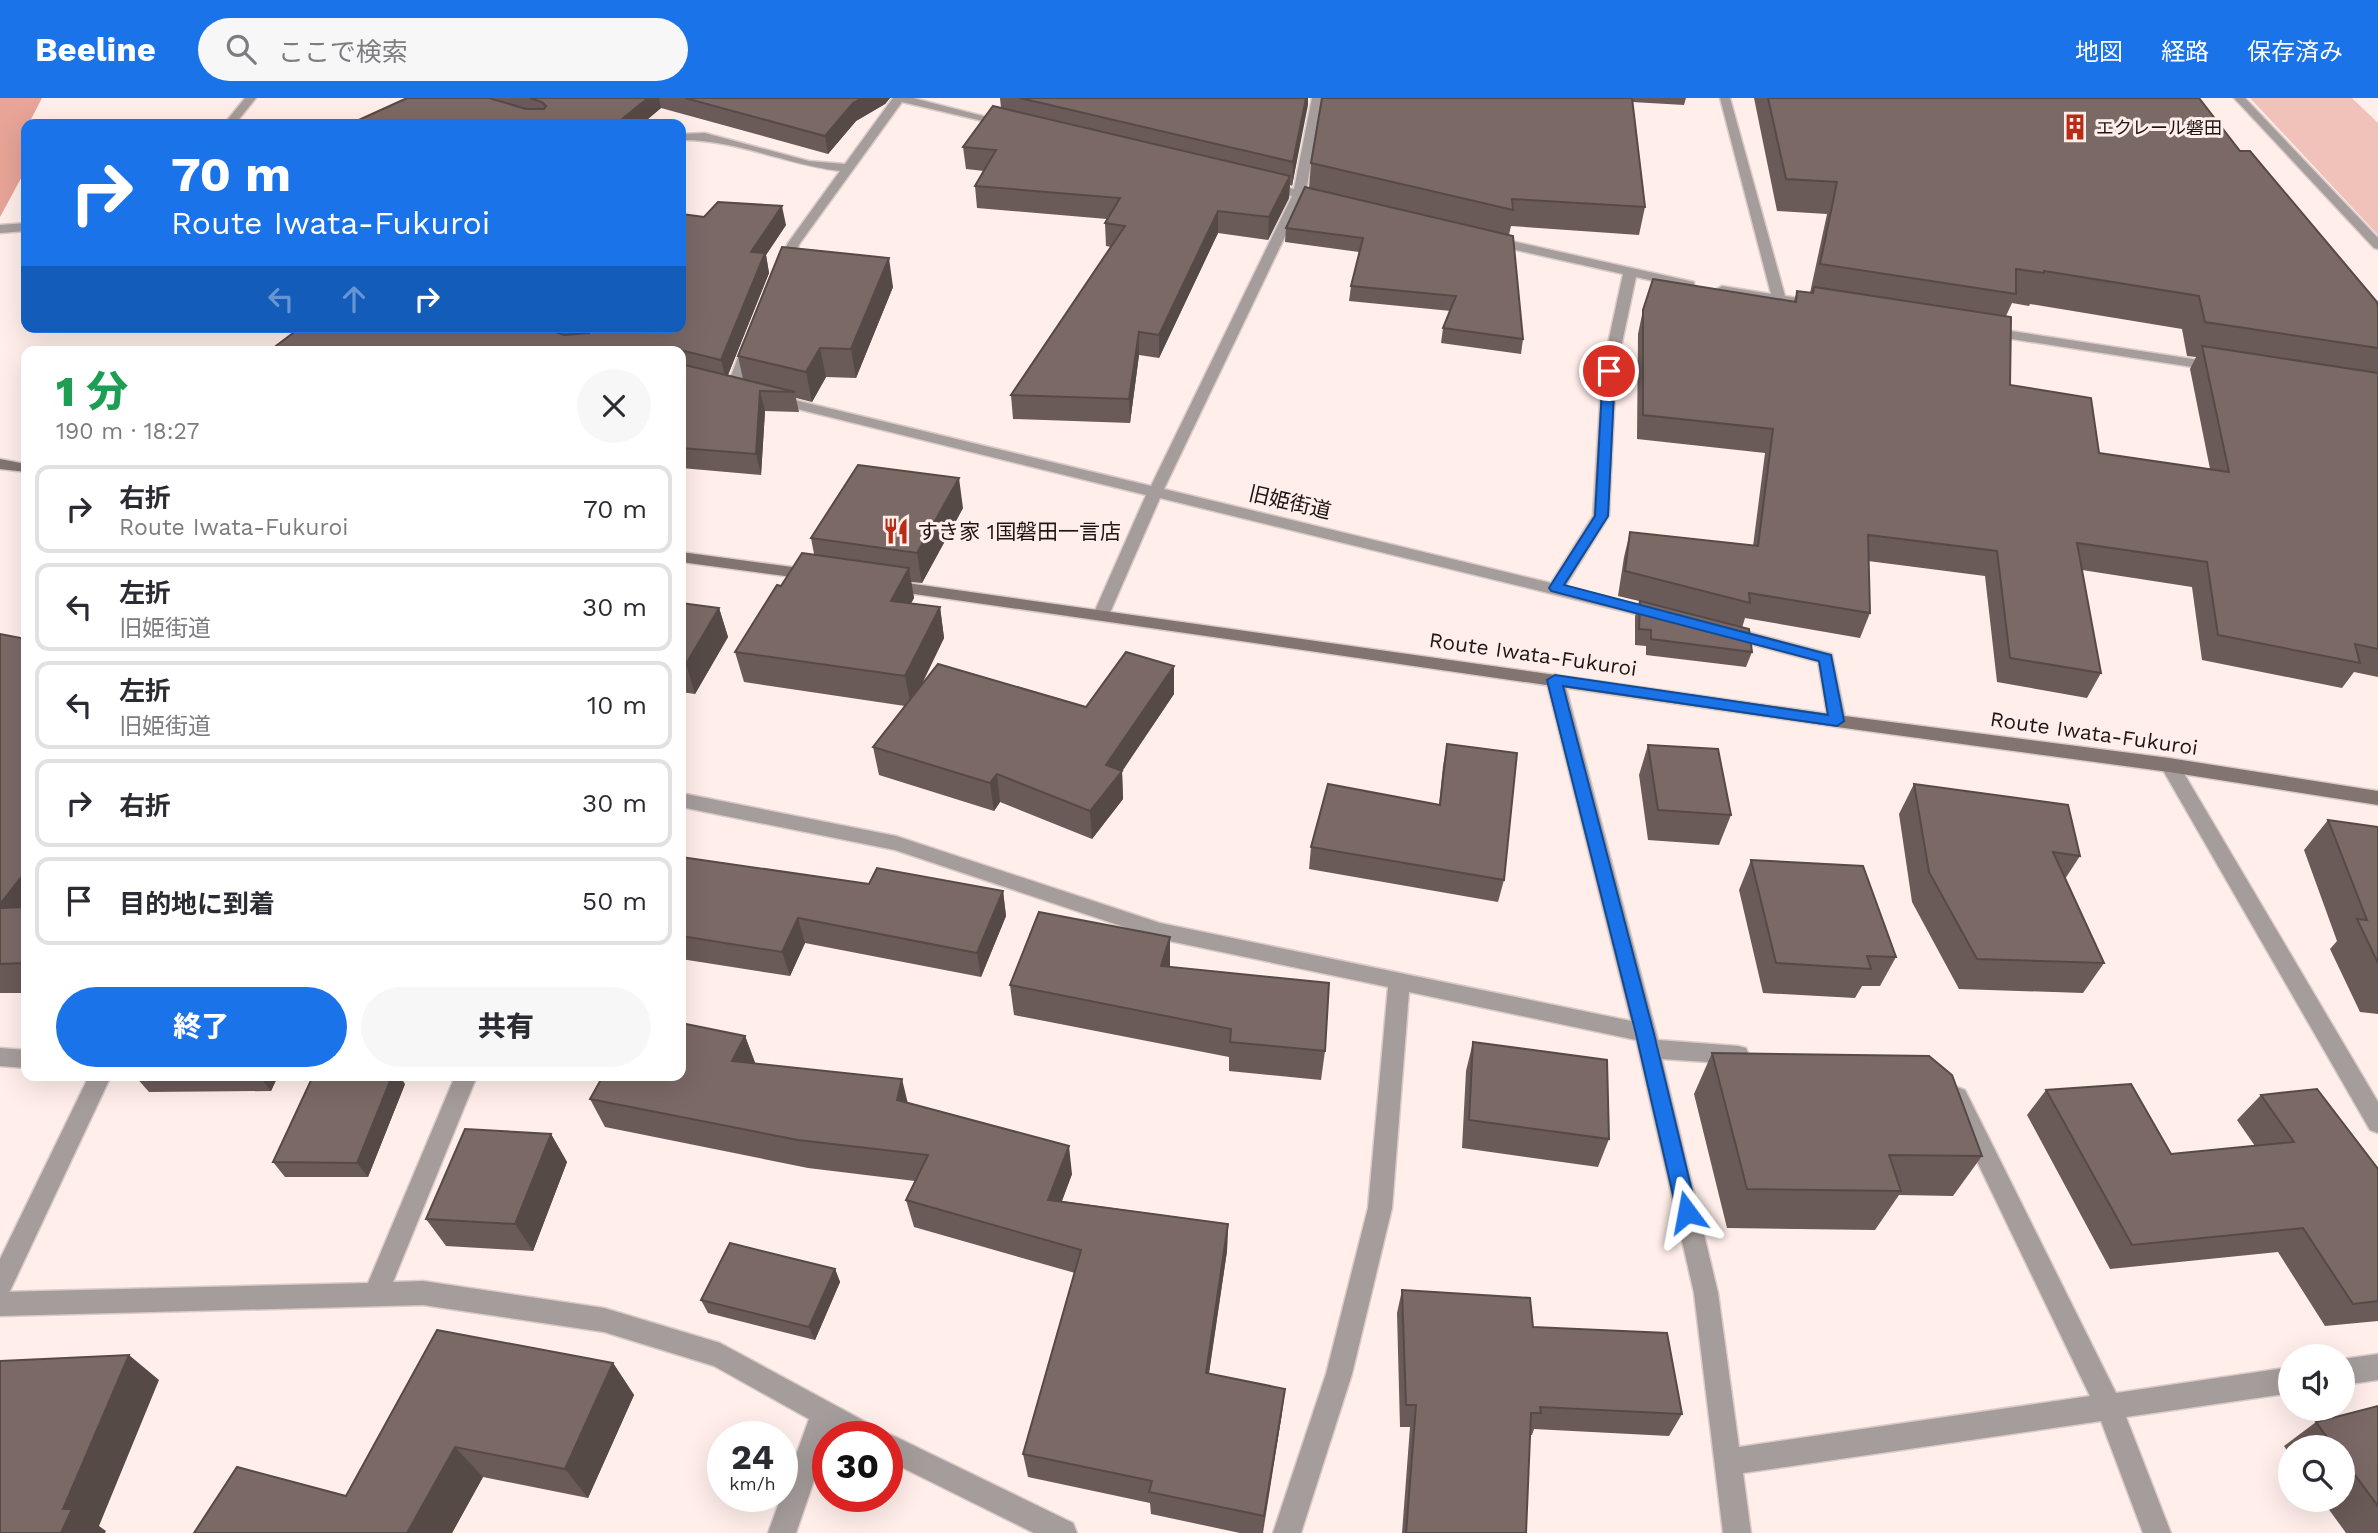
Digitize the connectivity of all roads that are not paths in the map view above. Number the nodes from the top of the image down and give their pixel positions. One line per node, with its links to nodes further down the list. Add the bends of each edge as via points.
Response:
1 (251, 98): 6 (street)
2 (899, 98): 7 (street); 9 (street)
3 (1317, 98): 11 (street)
4 (1725, 98): 19 (street)
5 (2239, 98): 16 (street)
6 (233, 119)
7 (1019, 127)
8 (686, 137): 9 (street, via 705,136 809,164)
9 (848, 169): 18 (street, via 794,243)
10 (1246, 182): 11 (street)
11 (1299, 195): 12 (street); 26 (street)
12 (1339, 204)
13 (21, 227): 14 (street)
14 (0, 229)
15 (1471, 236): 17 (street)
16 (2378, 245)
17 (1630, 273): 19 (street); 30 (street, via 1609,371 1601,516)
18 (774, 283)
19 (1779, 299): 20 (street)
20 (1834, 307)
21 (1970, 329): 23 (street)
22 (756, 330): 26 (street, 旧姫街道, via 740,391)
23 (2228, 369)
24 (0, 464): 25 (main road)
25 (21, 467)
26 (1156, 493): 30 (street, 旧姫街道); 31 (street)
27 (686, 558): 28 (main road)
28 (830, 578)
29 (871, 583): 31 (main road, Route Iwata-Fukuroi)
30 (1556, 588): 32 (street, 旧姫街道)
31 (1101, 615): 34 (main road, Route Iwata-Fukuroi)
32 (1677, 619)
33 (1704, 626): 35 (street, via 1826,658)
34 (1555, 680): 35 (main road, Route Iwata-Fukuroi); 40 (street)
35 (1837, 721): 36 (main road, Route Iwata-Fukuroi)
36 (2169, 765): 37 (main road, Route Iwata-Fukuroi); 47 (street)
37 (2378, 798)
38 (686, 801): 39 (street, via 895,843 1160,931)
39 (1399, 981): 40 (street); 61 (street, via 1380,1208 1339,1374)
40 (1647, 1042): 41 (street); 58 (street, via 1706,1293)
41 (1756, 1056)
42 (0, 1057): 43 (street)
43 (21, 1059)
44 (98, 1081): 48 (street)
45 (464, 1081): 49 (street)
46 (1949, 1081): 54 (street)
47 (2378, 1123)
48 (0, 1285)
49 (376, 1293): 50 (street); 55 (street, via 423,1293 604,1320 720,1355)
50 (0, 1304)
51 (2378, 1367): 52 (street)
52 (2355, 1370)
53 (2278, 1382): 54 (street)
54 (2109, 1407): 58 (street); 63 (street)
55 (824, 1415): 56 (street); 59 (street)
56 (836, 1421)
57 (903, 1454): 60 (street)
58 (1728, 1462): 62 (street)
59 (782, 1533)
60 (1063, 1533)
61 (1287, 1533)
62 (1737, 1533)
63 (2157, 1533)

